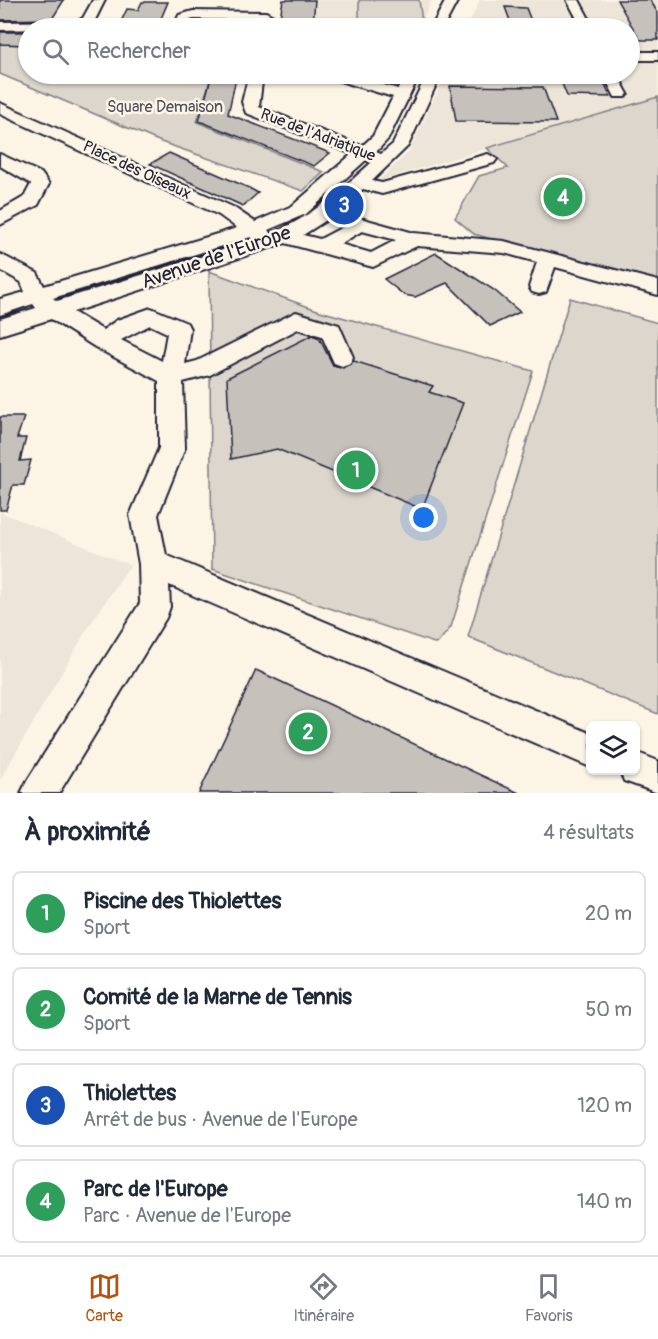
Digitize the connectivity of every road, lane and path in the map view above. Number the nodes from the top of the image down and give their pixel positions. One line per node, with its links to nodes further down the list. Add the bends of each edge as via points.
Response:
1 (99, 0): 5 (street)
2 (269, 0): 8 (street)
3 (452, 0): 9 (street)
4 (573, 0): 10 (street)
5 (90, 18)
6 (184, 18): 7 (street)
7 (224, 18)
8 (266, 18)
9 (442, 18)
10 (583, 18)
11 (0, 26): 12 (street)
12 (18, 26)
13 (640, 56): 14 (street)
14 (658, 56)
15 (254, 84): 23 (street, Rue de l'Adriatique, via 249,102 252,110)
16 (365, 84): 21 (street)
17 (408, 84): 21 (street, Avenue de l'Europe)
18 (429, 84): 26 (street, Avenue de l'Europe, via 400,146)
19 (615, 84): 20 (street)
20 (620, 94)
21 (402, 95): 23 (street, Avenue de l'Europe, via 380,139)
22 (0, 108): 30 (street, Place des Oiseaux, via 226,211)
23 (366, 153): 26 (street, Rue de l'Adriatique); 30 (street, Avenue de l'Europe, via 299,210)
24 (0, 159): 28 (street, via 35,177 40,184 31,201)
25 (488, 159): 27 (street, via 382,189)
26 (384, 161): 27 (street, Avenue de l'Europe)
27 (355, 188): 29 (street, via 353,219); 31 (street, Avenue de l'Europe, via 314,221)
28 (0, 219)
29 (360, 224): 32 (street); 33 (street)
30 (254, 229): 31 (street, Place des Oiseaux); 38 (street, Avenue de l'Europe)
31 (276, 239): 33 (street); 38 (street, Avenue de l'Europe)
32 (414, 239): 33 (street, via 373,260); 34 (street, via 504,247)
33 (323, 246)
34 (548, 259): 36 (street); 37 (street)
35 (0, 261): 38 (street, via 30,278)
36 (655, 285)
37 (540, 287)
38 (45, 304): 39 (street, Avenue de l'Europe); 40 (street, Avenue de l'Europe); 41 (street)
39 (0, 308)
40 (0, 327)
41 (103, 341): 43 (street); 43 (street, via 125,326 152,316 179,329)
42 (342, 357): 43 (street, via 331,331 296,320 202,369)
43 (171, 376): 44 (street, via 172,448 144,515)
44 (153, 564): 45 (street); 48 (street, via 155,607)
45 (586, 748)
46 (640, 771): 47 (street)
47 (658, 778)
48 (39, 793)

